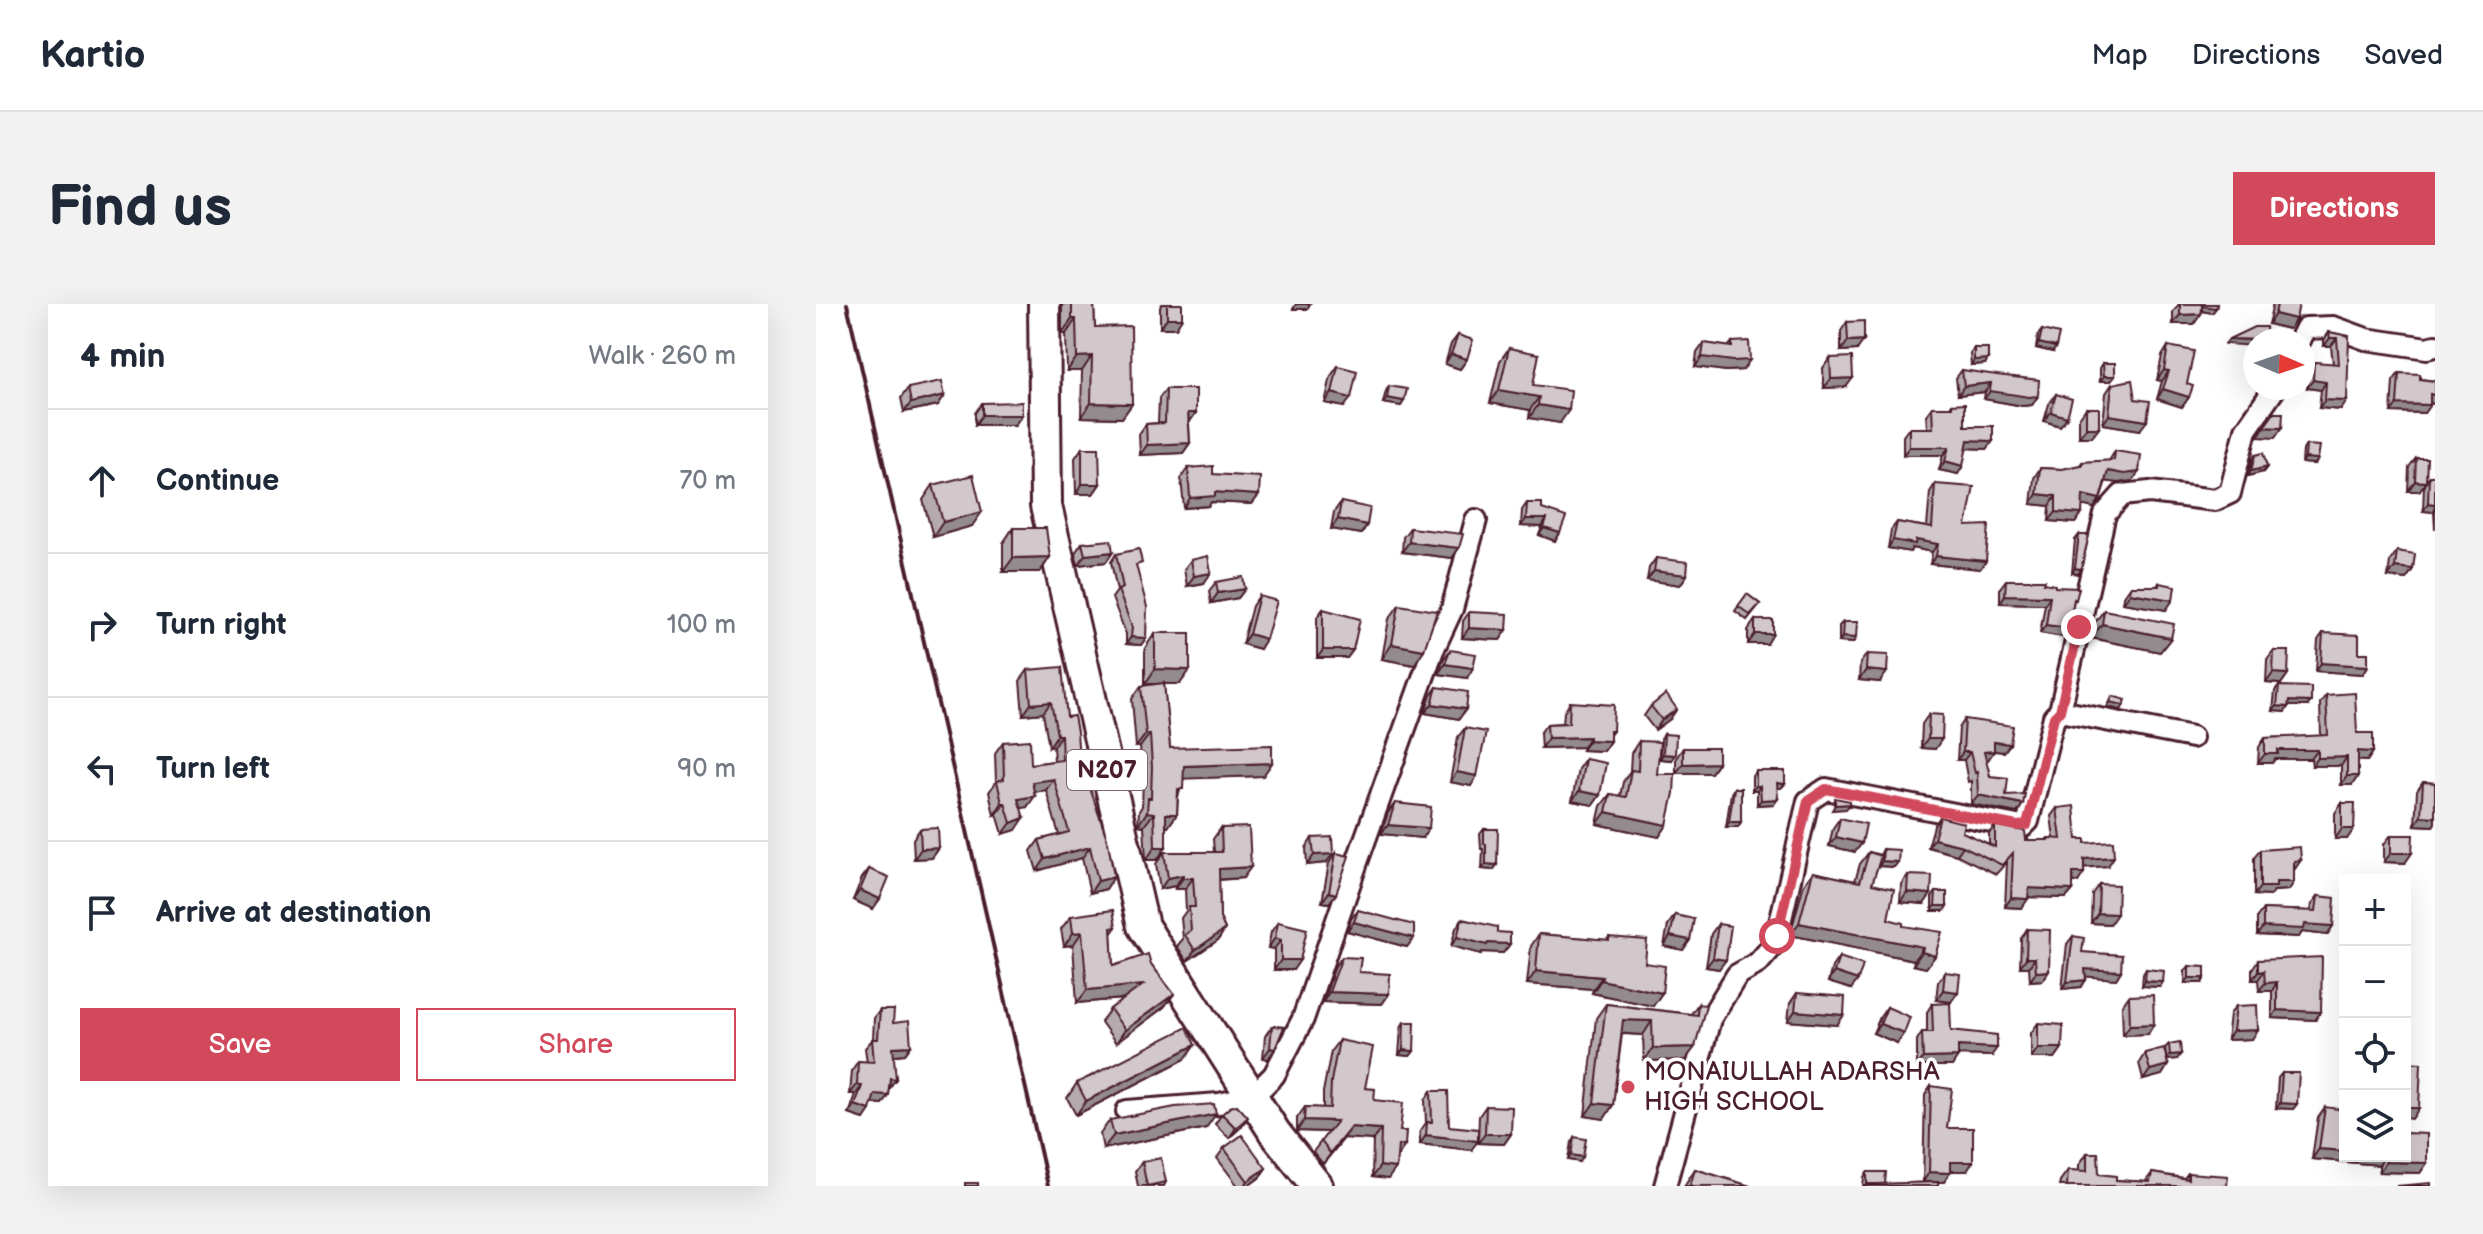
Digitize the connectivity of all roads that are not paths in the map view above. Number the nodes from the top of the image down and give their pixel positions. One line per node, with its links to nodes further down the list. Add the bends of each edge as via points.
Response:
1 (1044, 304): 8 (highway, N207, via 1046,506 1143,926)
2 (2306, 328): 3 (street, via 2333,327 2366,339)
3 (2435, 346)
4 (2267, 400): 6 (street, via 2246,430 2230,493 2215,500 2150,492 2122,495 2105,514)
5 (1476, 520): 8 (street, via 1452,609 1303,1019 1274,1075)
6 (2060, 711): 7 (street); 11 (street, via 2022,827 1826,789 1808,801 1777,936 1758,963 1737,975 1710,1019)
7 (2192, 737)
8 (1252, 1097): 9 (street); 10 (highway, N207)
9 (1127, 1111)
10 (1317, 1186)
11 (1665, 1186)

